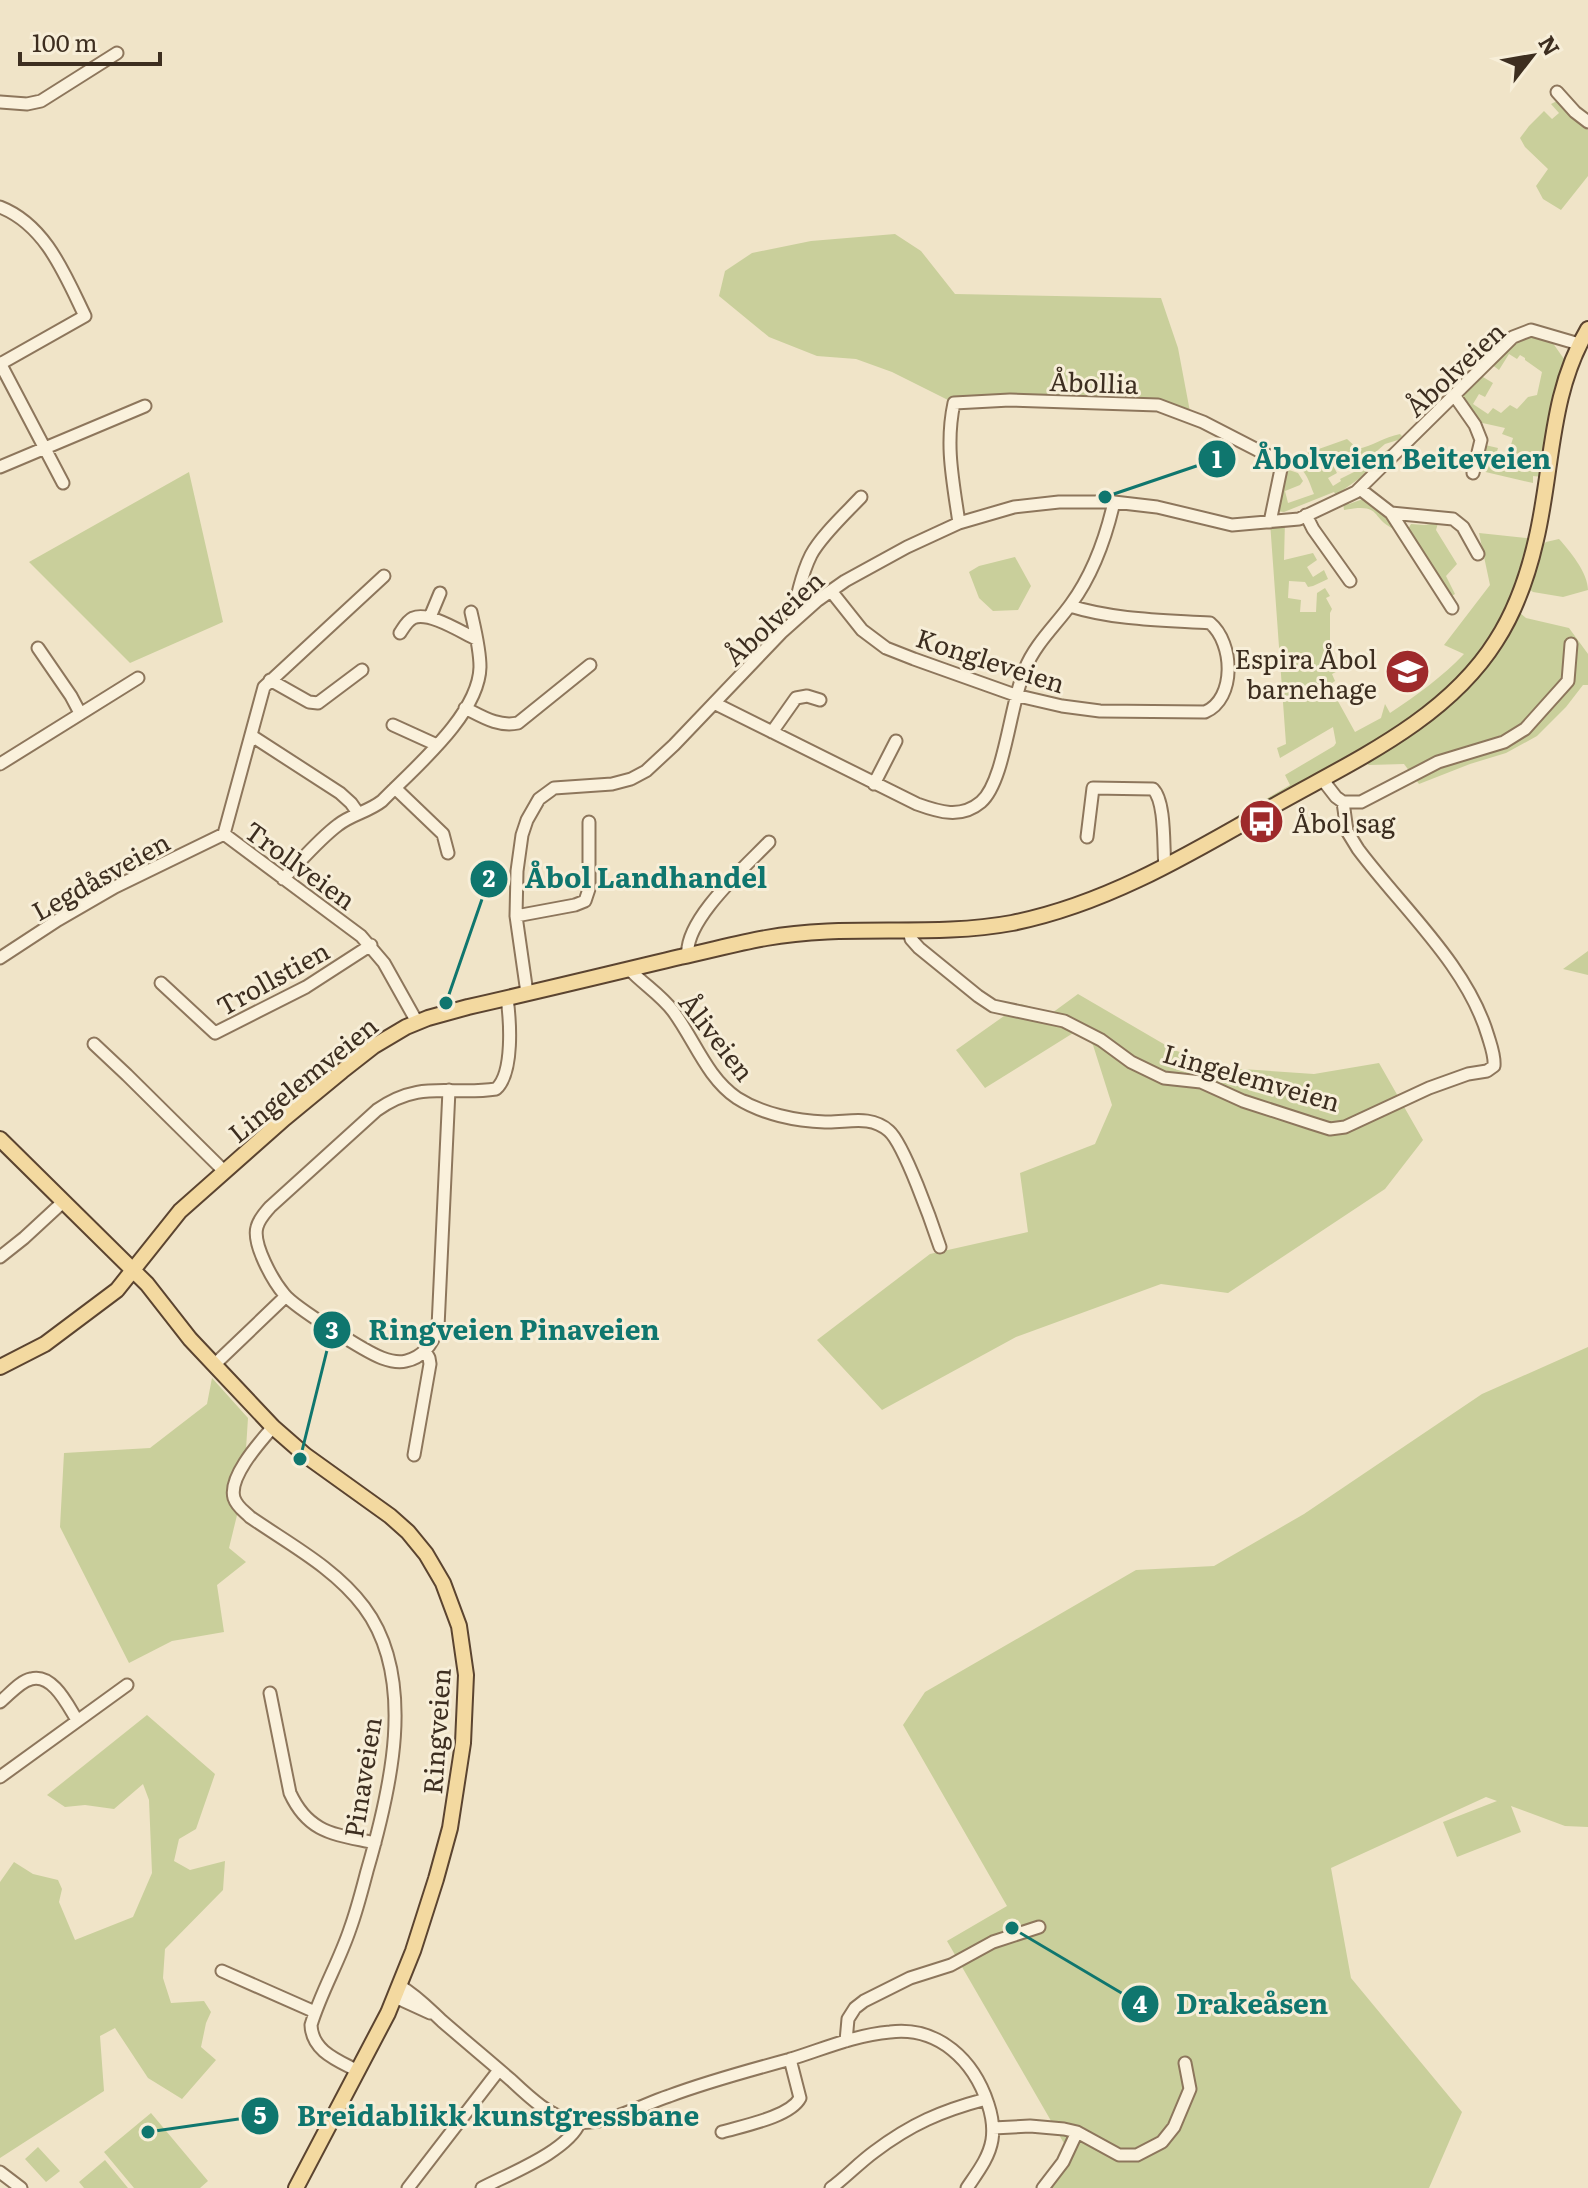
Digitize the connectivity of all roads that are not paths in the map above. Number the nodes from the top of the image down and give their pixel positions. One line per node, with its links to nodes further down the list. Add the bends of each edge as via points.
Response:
1 (117, 53): 3 (street, via 41,101)
2 (1557, 92): 4 (street)
3 (0, 102)
4 (1588, 122)
5 (0, 207): 8 (street, via 29,224 48,246 85,316)
6 (1588, 329): 7 (main road, Lingelemveien)
7 (1577, 348): 9 (street, Åbolveien, via 1531,330 1513,337); 51 (main road, Lingelemveien, via 1556,413 1536,539 1521,590 1496,641 1433,710)
8 (0, 364): 11 (street)
9 (1454, 395): 13 (street, via 1481,440); 15 (street, Åbolveien)
10 (145, 406): 11 (street)
11 (44, 449): 12 (street); 14 (street)
12 (0, 467)
13 (1473, 473)
14 (63, 483)
15 (1360, 489): 18 (street); 19 (street, Åbolveien)
16 (861, 497): 31 (street, via 812,554)
17 (1114, 502): 20 (street, Åbolveien, via 1232,525); 21 (street, Åbolveien, via 1014,507); 27 (street, via 1094,563)
18 (1391, 513): 22 (street, via 1453,519); 28 (street)
19 (1306, 515): 20 (street, Åbolveien); 24 (street)
20 (1270, 522): 21 (street, Åbollia, via 1281,469 1275,459 1203,422 1158,405 1010,400 954,403 950,455)
21 (959, 523): 25 (street, Åbolveien)
22 (1478, 554)
23 (384, 576): 39 (street, Trollveien)
24 (1350, 581)
25 (831, 591): 31 (street, Åbolveien); 40 (street, Kongleveien, via 862,630 886,648)
26 (440, 593): 30 (street)
27 (1070, 606): 40 (street, via 1031,656); 40 (street, Kongleveien, via 1113,616 1210,623 1226,649 1228,671 1218,704 1205,712 1100,711)
28 (1452, 608)
29 (471, 612): 33 (street)
30 (430, 617): 32 (street, via 416,616); 33 (street)
31 (793, 622): 42 (street, Åbolveien)
32 (400, 633)
33 (476, 639): 43 (street, via 480,670)
34 (1571, 644): 54 (street, via 1568,681 1525,729 1504,742 1438,762 1366,800)
35 (38, 648): 44 (street)
36 (590, 665): 43 (street, via 518,723 498,724)
37 (362, 670): 39 (street, via 318,703)
38 (138, 678): 44 (street)
39 (270, 680): 47 (street, Trollveien)
40 (1015, 695): 52 (street, via 998,776 976,806 952,814)
41 (820, 700): 46 (street, via 796,698)
42 (714, 703): 46 (street); 63 (street, Åbolveien, via 656,762 631,779 554,788 539,799 522,835)
43 (465, 708): 49 (street)
44 (80, 713): 50 (street)
45 (393, 725): 49 (street)
46 (772, 732): 52 (street)
47 (252, 736): 55 (street, via 340,793); 57 (street, Trollveien)
48 (896, 741): 52 (street)
49 (437, 745): 53 (street)
50 (0, 764)
51 (1322, 779): 54 (street, Lingelemveien); 61 (main road, Lingelemveien)
52 (874, 784)
53 (395, 788): 55 (street, via 370,811); 60 (street, via 443,834)
54 (1343, 802): 64 (street, Lingelemveien, via 1347,831 1358,849 1470,994 1495,1060 1487,1071 1429,1088 1345,1127 1330,1129 1201,1082 1164,1078 1064,1021 993,1006 919,948)
55 (358, 813): 62 (street, via 338,825)
56 (589, 822): 63 (street, via 585,901)
57 (224, 834): 62 (street, Trollveien); 67 (street, Legdåsveien, via 115,887)
58 (1087, 837): 61 (street, via 1093,788 1153,789 1161,805)
59 (769, 842): 66 (street, via 705,911 687,946)
60 (448, 853)
61 (1165, 867): 64 (main road, Lingelemveien, via 1074,905 1014,922)
62 (283, 879): 65 (street, Trollveien)
63 (516, 916): 70 (street, Åbolveien)
64 (909, 931): 66 (main road, Lingelemveien, via 781,935)
65 (371, 945): 69 (street, Trollstien, via 306,987 215,1033); 72 (street, Trollveien)
66 (688, 956): 68 (main road, Lingelemveien)
67 (0, 958)
68 (629, 969): 70 (main road, Lingelemveien); 78 (street, Åliveien, via 671,1008 715,1077 741,1101 798,1119 877,1122 891,1132)
69 (161, 983)
70 (527, 993): 71 (main road, Lingelemveien)
71 (507, 998): 72 (main road, Lingelemveien); 74 (street, via 502,1084 487,1091)
72 (417, 1022): 76 (main road, Lingelemveien, via 374,1046)
73 (94, 1044): 76 (street)
74 (449, 1090): 81 (street, via 418,1091 390,1101 263,1215 256,1235); 82 (street, via 438,1327)
75 (0, 1139): 77 (main road, Ringveien)
76 (224, 1171): 80 (main road, Lingelemveien, via 180,1211)
77 (63, 1202): 79 (street); 80 (main road, Ringveien)
78 (940, 1247)
79 (0, 1257)
80 (129, 1270): 83 (main road, Ringveien, via 141,1290); 84 (main road, Lingelemveien, via 117,1290 79,1319)
81 (285, 1297): 82 (street, via 384,1359 405,1361); 83 (street)
82 (425, 1351): 86 (street, via 430,1364)
83 (214, 1365): 85 (main road, Ringveien)
84 (0, 1367)
85 (273, 1427): 92 (street, Pinaveien, via 240,1472 235,1500 250,1517 350,1590 366,1609 392,1669 394,1735); 95 (main road, Ringveien, via 408,1532 443,1583 459,1626 466,1694 453,1814)
86 (414, 1455)
87 (127, 1685): 90 (street)
88 (270, 1693): 92 (street, via 297,1808 325,1832)
89 (0, 1702): 90 (street, via 38,1678 54,1687)
90 (77, 1720): 91 (street)
91 (0, 1777)
92 (375, 1843): 96 (street, Pinaveien, via 351,1928)
93 (1039, 1927): 97 (street, via 993,1942 864,2001 848,2019)
94 (222, 1971): 96 (street)
95 (398, 1992): 100 (street, via 425,2002); 101 (main road, Ringveien)
96 (315, 2012): 101 (street, via 315,2042)
97 (846, 2041): 98 (street); 102 (street, via 905,2031 935,2039 967,2063)
98 (790, 2059): 103 (street, via 614,2116); 105 (street, via 798,2103)
99 (1185, 2063): 106 (street, via 1189,2094 1171,2133 1157,2146 1126,2156)
100 (499, 2070): 103 (street, via 546,2109); 110 (street)
101 (358, 2071): 109 (main road, Ringveien)
102 (986, 2099): 104 (street); 112 (street, via 901,2132)
103 (580, 2122): 111 (street, via 563,2145)
104 (993, 2128): 106 (street); 113 (street, via 987,2158)
105 (722, 2132)
106 (1077, 2132): 114 (street)
107 (0, 2172): 108 (street)
108 (21, 2188)
109 (296, 2188)
110 (408, 2188)
111 (482, 2188)
112 (831, 2188)
113 (967, 2188)
114 (1043, 2188)

